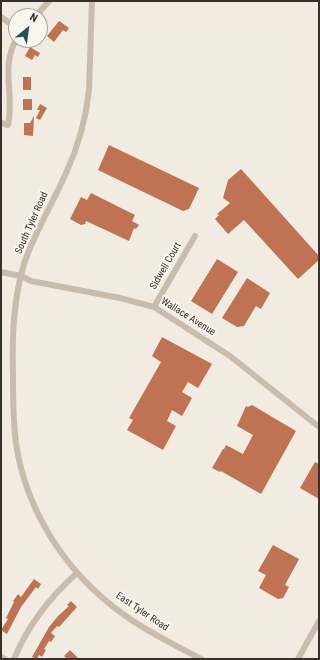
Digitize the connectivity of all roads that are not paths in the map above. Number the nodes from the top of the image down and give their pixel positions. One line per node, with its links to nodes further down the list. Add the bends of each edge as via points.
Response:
1 (92, 1): 6 (street, South Tyler Road, via 88,102 79,139 65,175 31,245)
2 (12, 48): 3 (street, via 8,66 10,116 8,125)
3 (1, 123)
4 (195, 236): 7 (street, Sidwell Court)
5 (1, 272): 6 (street, Wallace Avenue)
6 (21, 276): 7 (street, Wallace Avenue, via 32,281); 9 (street, South Tyler Road, via 12,333 13,409 17,452 28,490 40,518)
7 (154, 307): 8 (street, Wallace Avenue, via 230,356)
8 (319, 427)
9 (77, 573): 13 (street, via 49,600 35,618); 14 (street, East Tyler Road, via 123,614)
10 (319, 621): 15 (street)
11 (1, 657): 12 (street)
12 (6, 659)
13 (14, 659)
14 (201, 659)
15 (298, 659)

